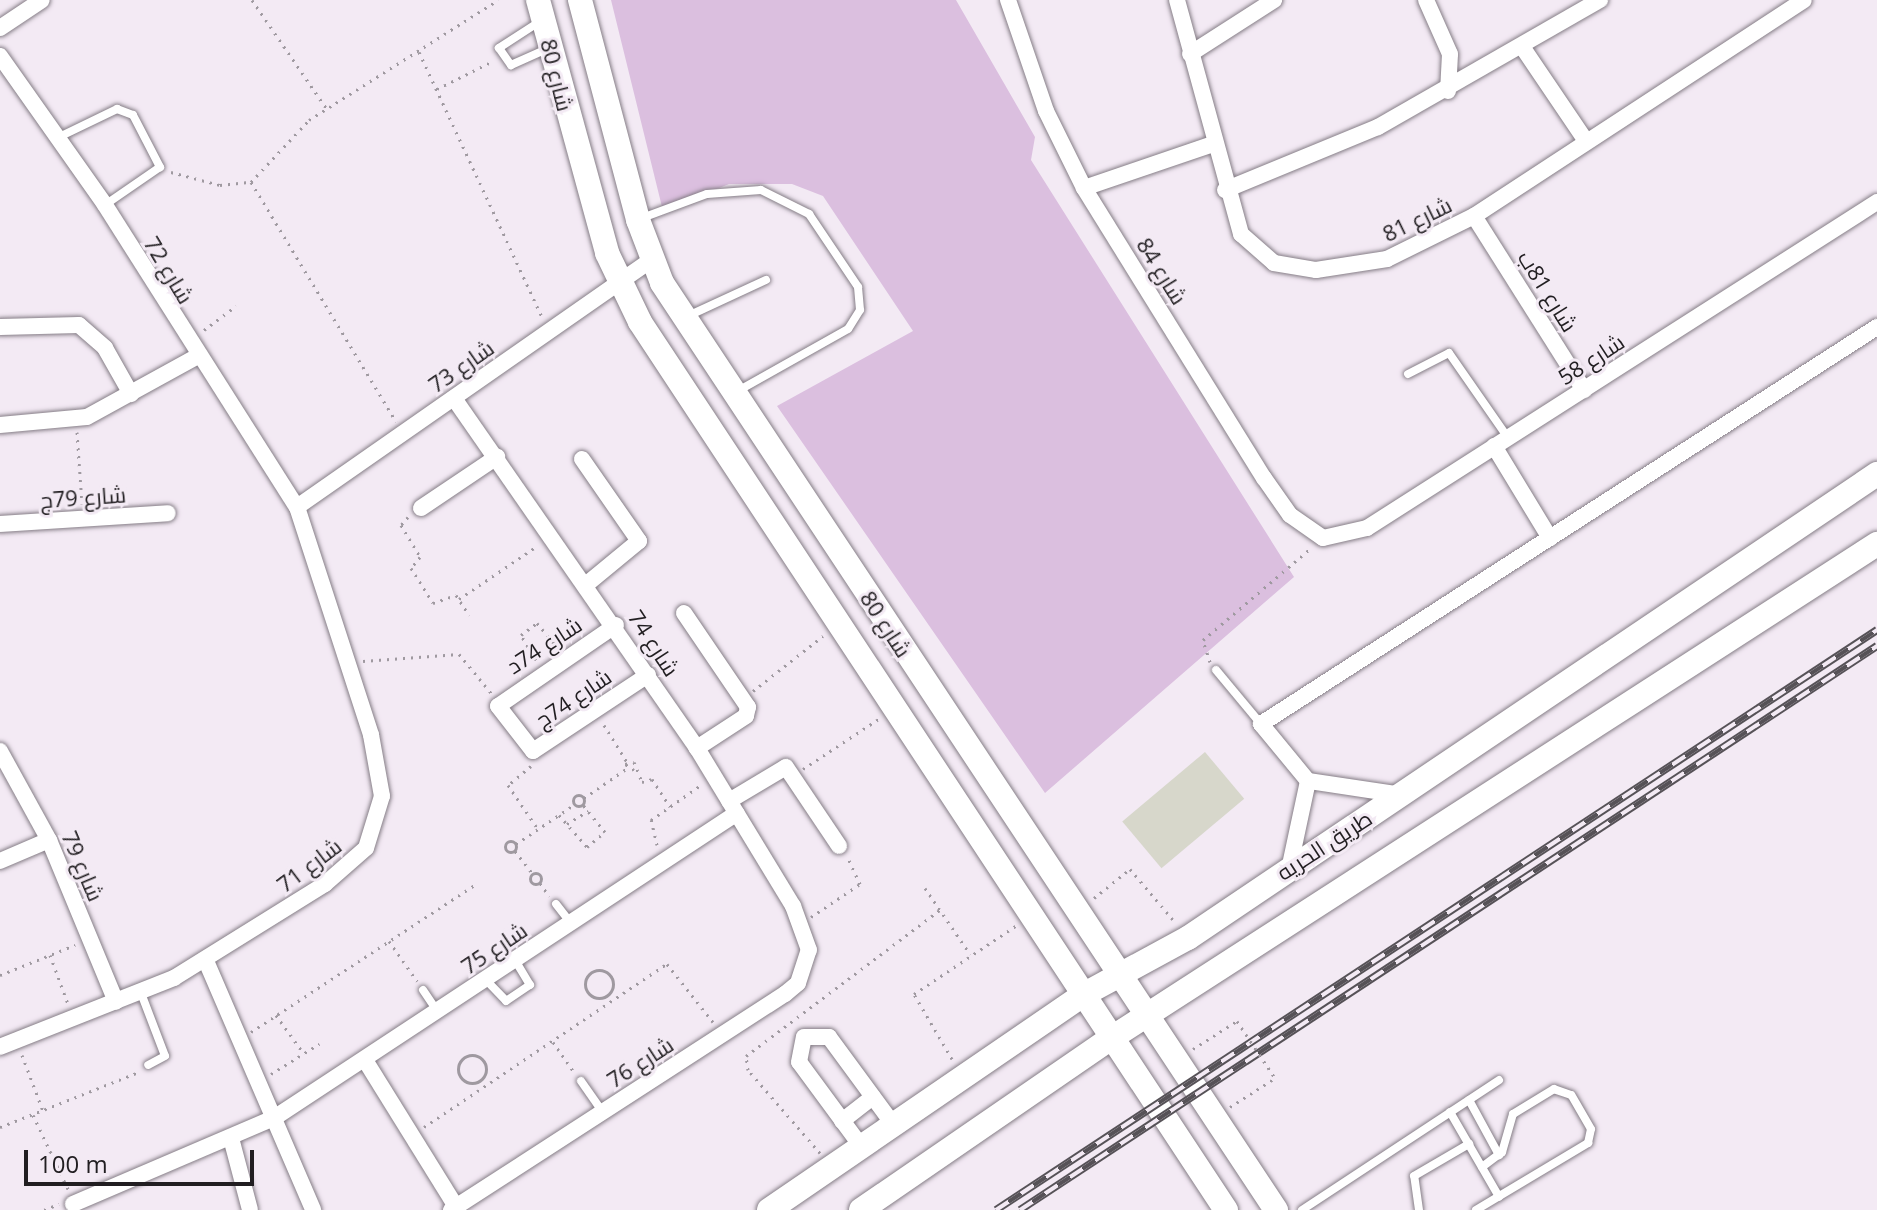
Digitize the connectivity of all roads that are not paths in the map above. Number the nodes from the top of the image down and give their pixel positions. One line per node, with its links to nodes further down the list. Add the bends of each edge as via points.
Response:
1 (42, 0): 11 (street)
2 (580, 0): 25 (street, شارع 80)
3 (1008, 0): 20 (street, شارع 84, via 1046,111)
4 (1177, 0): 14 (street, شارع 81)
5 (1274, 0): 14 (street)
6 (1426, 0): 16 (street, via 1450,54)
7 (1600, 0): 13 (street)
8 (1804, 0): 9 (street, شارع 81)
9 (1782, 6): 18 (street, شارع 81)
10 (541, 10): 12 (street, شارع 80); 12 (lane, via 501,41 503,56 513,65)
11 (0, 28)
12 (550, 47): 28 (street, شارع 80)
13 (1523, 48): 16 (street); 18 (street)
14 (1190, 54): 19 (street, شارع 81)
15 (0, 56): 17 (street, شارع 72)
16 (1448, 91): 21 (street, via 1354,139)
17 (57, 138): 23 (street, شارع 72); 23 (lane, via 126,110 160,167)
18 (1586, 141): 24 (street, شارع 81)
19 (1213, 144): 20 (street); 21 (street, شارع 81)
20 (1084, 188): 47 (street, شارع 84, via 1264,478 1290,515)
21 (1225, 190): 24 (street, شارع 81, via 1255,251 1295,269 1387,259)
22 (1877, 202): 34 (street, شارع 58)
23 (105, 205): 32 (street, شارع 72)
24 (1474, 216): 34 (street, شارع 81ب)
25 (638, 220): 26 (street, شارع 80); 35 (lane, via 707,194 761,190 809,214 858,287 860,310 848,329)
26 (651, 260): 28 (street, شارع 73); 29 (street, شارع 80)
27 (766, 280): 29 (lane)
28 (619, 282): 37 (street, شارع 73); 75 (street, شارع 80)
29 (684, 318): 35 (street, شارع 80)
30 (0, 327): 36 (street, via 79,325 105,348)
31 (1877, 327): 48 (street)
32 (191, 350): 36 (street); 43 (street, شارع 72)
33 (1408, 374): 39 (lane, via 1449,353)
34 (1584, 390): 39 (street, شارع 58)
35 (733, 393): 71 (street, شارع 80)
36 (131, 394): 38 (street, via 76,420)
37 (454, 398): 40 (street, شارع 74); 43 (street, شارع 73)
38 (0, 425)
39 (1501, 442): 47 (street, شارع 58, via 1367,528); 48 (street)
40 (497, 457): 44 (street); 50 (street, شارع 74)
41 (582, 459): 50 (street, via 639,541)
42 (1877, 474): 60 (street, طريق الحريه)
43 (297, 507): 70 (street, شارع 71, via 348,663 382,796 366,848 348,869)
44 (421, 508)
45 (168, 513): 46 (street, شارع 79ج)
46 (0, 524)
47 (1323, 538)
48 (1550, 538): 56 (street)
49 (1877, 544): 78 (street)
50 (588, 583): 52 (street, شارع 74)
51 (684, 613): 57 (street, via 744,699 746,716)
52 (616, 625): 54 (street, شارع 74); 55 (street, شارع 74د)
53 (1216, 670): 56 (lane)
54 (648, 675): 55 (street, شارع 74ج, via 531,751); 57 (street, شارع 74)
55 (498, 703)
56 (1261, 724): 59 (street)
57 (697, 748): 61 (street, شارع 74)
58 (0, 751): 62 (street, شارع 79)
59 (1308, 781): 60 (street); 65 (street)
60 (1402, 795): 65 (street, طريق الحريه)
61 (733, 807): 63 (street, شارع 75, via 778,767 794,776); 67 (street, شارع 75, via 664,862); 68 (street, شارع 74)
62 (49, 840): 64 (street); 76 (street, شارع 79)
63 (839, 846)
64 (0, 861)
65 (1290, 865): 71 (street, طريق الحريه, via 1188,938)
66 (556, 904): 67 (lane)
67 (571, 923): 69 (street, شارع 75)
68 (801, 923): 87 (street, شارع 76, via 809,950 798,983)
69 (515, 960): 72 (street, شارع 75); 72 (lane, via 530,984 517,994 501,1001)
70 (206, 961): 74 (street, شارع 71); 89 (street)
71 (1117, 974): 75 (street, طريق الحريه); 78 (street, شارع 80)
72 (486, 980): 77 (street, شارع 75)
73 (423, 990): 77 (lane)
74 (141, 993): 76 (street, شارع 71); 82 (lane, via 165,1056)
75 (1081, 996): 79 (street, شارع 80); 91 (street, طريق الحريه)
76 (116, 1002): 80 (street, شارع 71)
77 (438, 1012): 81 (street, شارع 75)
78 (1146, 1016): 79 (street); 105 (street, شارع 80)
79 (1110, 1039): 103 (street); 104 (street, شارع 80)
80 (8, 1044)
81 (365, 1060): 89 (street, شارع 75); 99 (street)
82 (148, 1065)
83 (1499, 1080): 86 (lane)
84 (581, 1081): 87 (lane)
85 (873, 1097): 90 (street); 90 (street, via 829,1037 804,1037 799,1062); 91 (street)
86 (1469, 1100): 88 (lane); 95 (lane)
87 (603, 1112): 99 (street, شارع 76)
88 (1450, 1112): 93 (lane); 106 (lane)
89 (274, 1118): 92 (street, شارع 75); 101 (street)
90 (842, 1121): 94 (street)
91 (893, 1124): 94 (street, طريق الحريه)
92 (231, 1138): 98 (street, شارع 75); 100 (street)
93 (1469, 1144): 96 (lane); 107 (lane, via 1414,1176)
94 (861, 1146): 102 (street, طريق الحريه)
95 (1499, 1155): 96 (lane); 97 (lane, via 1513,1114 1554,1089 1571,1095 1591,1129 1588,1143)
96 (1482, 1167): 97 (lane)
97 (1499, 1197): 108 (lane)
98 (78, 1202)
99 (454, 1209)
100 (250, 1210)
101 (313, 1210)
102 (769, 1210)
103 (861, 1210)
104 (1226, 1210)
105 (1276, 1210)
106 (1302, 1210)
107 (1419, 1210)
108 (1476, 1210)

